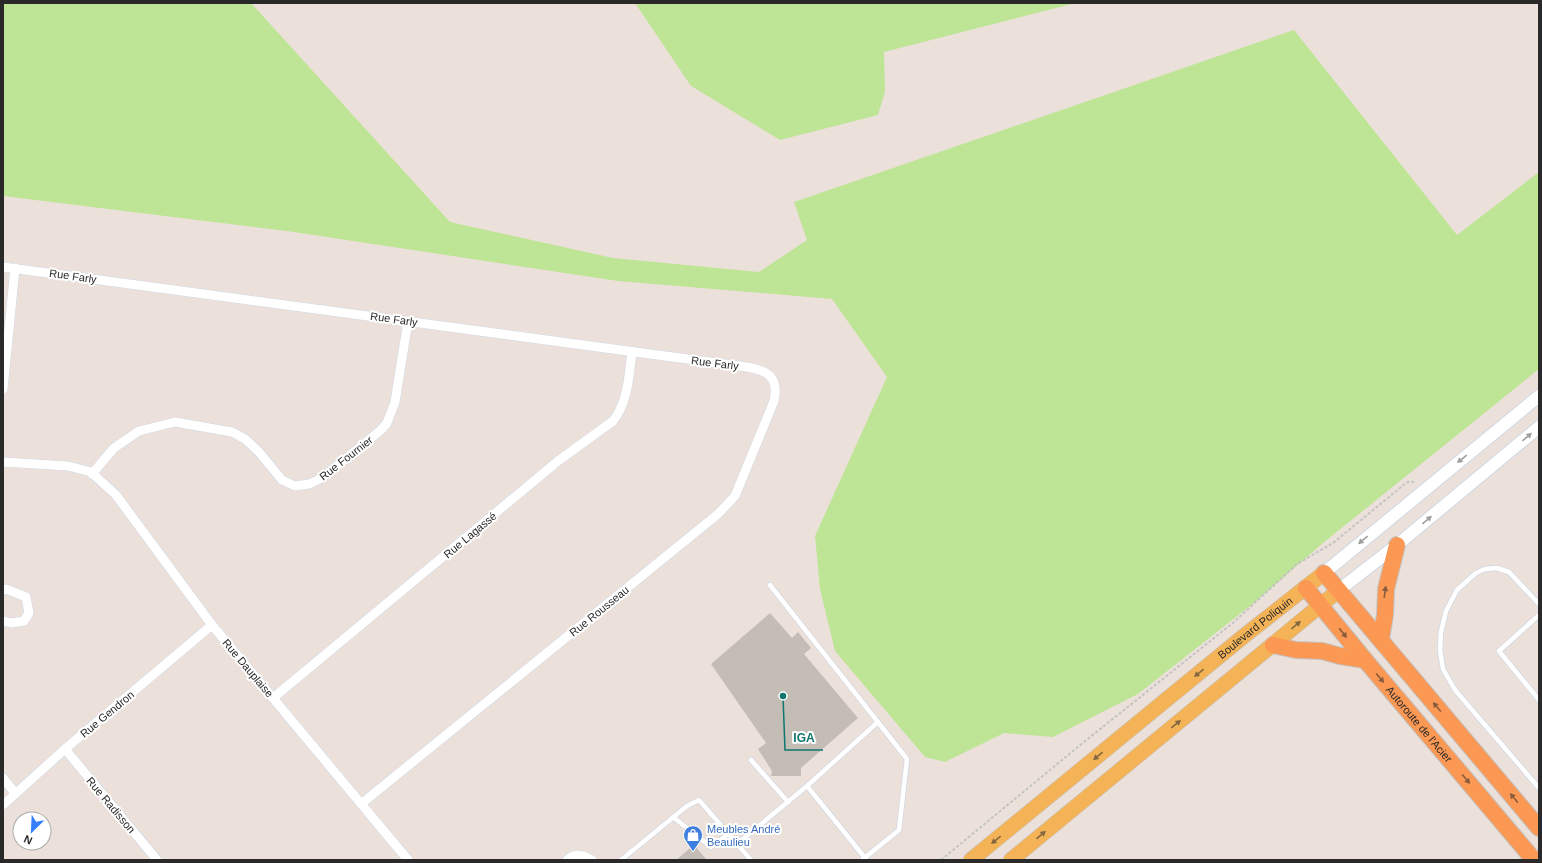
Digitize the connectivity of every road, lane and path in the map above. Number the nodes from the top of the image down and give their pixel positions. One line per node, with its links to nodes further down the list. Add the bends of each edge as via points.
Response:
1 (3, 266): 2 (street, Rue Farly)
2 (15, 268): 3 (street, Rue Farly); 4 (street)
3 (408, 321): 5 (street, Rue Farly); 11 (street, Rue Fournier, via 396,402 387,423 322,478 309,484 295,486 282,480 259,452 232,432 175,422 139,431 114,448)
4 (6, 328): 7 (street)
5 (632, 352): 6 (street, Rue Farly, via 756,368); 27 (street, Rue Lagassé, via 625,398 613,421 558,461)
6 (771, 376): 37 (street, Rue Rousseau, via 776,385 774,401 730,503)
7 (3, 389)
8 (1539, 396): 14 (street, Boulevard Poliquin, one-way to 14)
9 (1539, 427): 13 (street, Boulevard Poliquin, one-way to 9)
10 (3, 462): 11 (street, via 68,466)
11 (92, 474): 23 (street, Rue Dauplaise, via 116,495)
12 (1414, 482): 50 (path, Boulevard Poliquin, via 1406,483 1332,543 1297,564 1234,622)
13 (1397, 545): 18 (street, Boulevard Poliquin); 24 (highway, one-way to 13, via 1386,589)
14 (1324, 573): 16 (main road, Boulevard Poliquin); 18 (highway)
15 (770, 585): 29 (lane)
16 (1306, 588): 20 (highway, Autoroute de l'Acier); 51 (main road, Boulevard Poliquin, one-way to 51)
17 (3, 590): 22 (street, via 26,597 29,613 24,621)
18 (1339, 590): 20 (main road, Boulevard Poliquin); 24 (highway)
19 (1539, 604): 34 (lane, via 1509,572 1485,568 1457,590 1446,611 1440,650 1443,669 1455,690)
20 (1320, 605): 25 (main road, Boulevard Poliquin, one-way to 20); 26 (highway, Autoroute de l'Acier, one-way to 26)
21 (1539, 615): 28 (lane, via 1499,651)
22 (3, 621)
23 (212, 624): 27 (street, Rue Dauplaise); 30 (street, Rue Gendron)
24 (1381, 639): 40 (highway, one-way to 24)
25 (1273, 645): 26 (highway); 52 (main road, Boulevard Poliquin, one-way to 25)
26 (1365, 660): 53 (highway, Autoroute de l'Acier, one-way to 53)
27 (273, 698): 37 (street, Rue Dauplaise)
28 (1539, 700)
29 (878, 722): 33 (lane); 43 (lane, via 907,759 899,830)
30 (65, 749): 35 (street, Rue Gendron); 44 (street, Rue Radisson)
31 (751, 760): 36 (lane)
32 (3, 778): 35 (street)
33 (806, 786): 36 (lane); 43 (lane)
34 (1539, 788)
35 (15, 793): 38 (street, Rue Gendron)
36 (788, 802): 42 (lane)
37 (361, 804): 45 (street, Rue Dauplaise)
38 (3, 805)
39 (673, 817): 41 (lane, via 711,846); 41 (lane, via 699,800); 48 (lane)
40 (1539, 828)
41 (728, 834): 42 (lane)
42 (737, 844): 49 (lane)
43 (864, 859)
44 (157, 860)
45 (408, 860)
46 (567, 860): 47 (street, via 572,856 583,855)
47 (592, 860)
48 (621, 860)
49 (751, 860)
50 (941, 860)
51 (971, 860)
52 (1011, 860)
53 (1534, 860)

